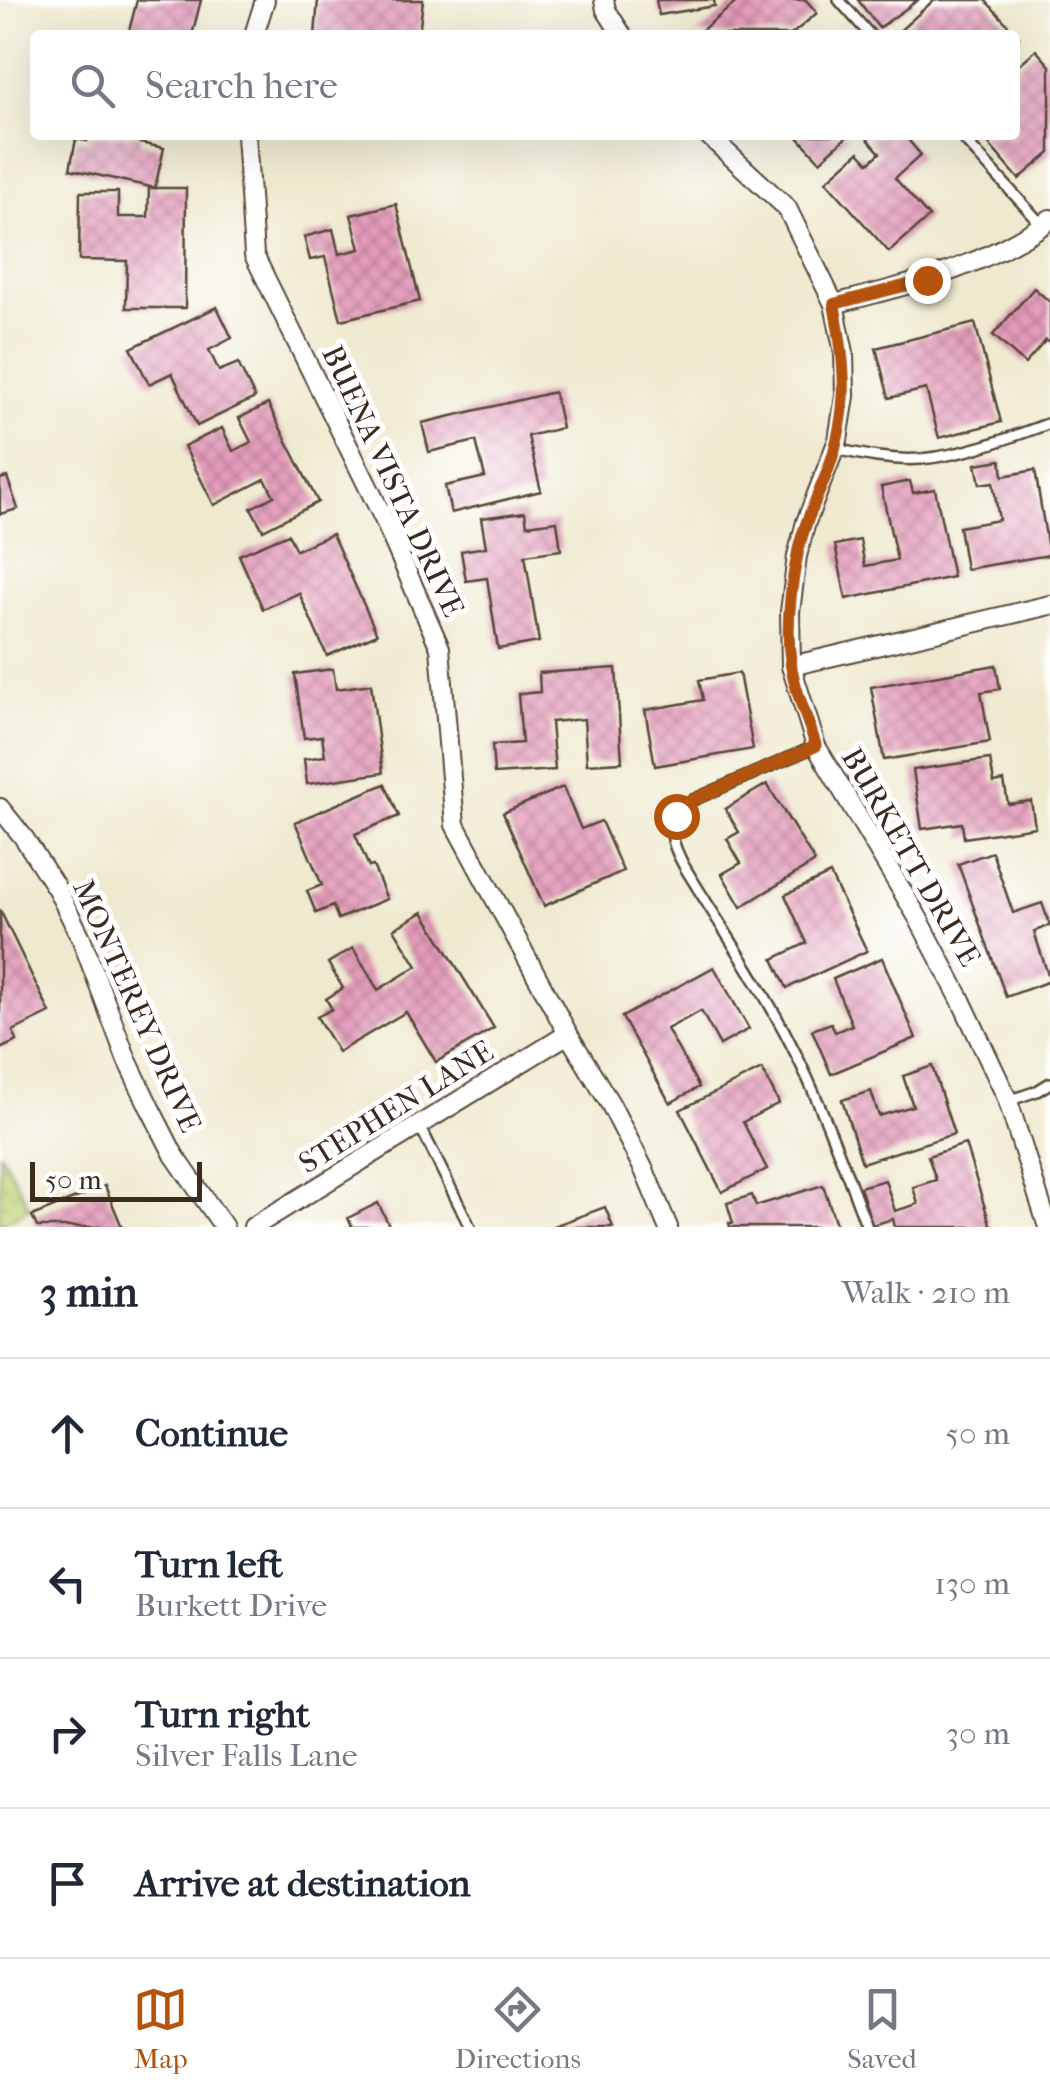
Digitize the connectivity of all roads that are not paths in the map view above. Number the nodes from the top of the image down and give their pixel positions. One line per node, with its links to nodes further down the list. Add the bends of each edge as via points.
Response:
1 (265, 0): 4 (street)
2 (604, 0): 5 (street)
3 (839, 0): 6 (lane)
4 (256, 30)
5 (619, 30)
6 (866, 30)
7 (246, 140): 18 (street, BUENA VISTA DRIVE, via 254,255 384,517 440,648 455,825)
8 (713, 140): 11 (street, BURKETT DRIVE, via 786,208)
9 (965, 140): 10 (lane)
10 (1046, 222): 11 (street, via 995,254)
11 (834, 304): 13 (street, BURKETT DRIVE, via 845,396)
12 (1050, 423): 13 (lane, via 918,459)
13 (835, 449): 15 (street, BURKETT DRIVE, via 797,556)
14 (1050, 604): 15 (street)
15 (792, 666): 16 (street, BURKETT DRIVE)
16 (816, 746): 20 (street, BURKETT DRIVE, via 917,916); 26 (lane, via 684,804 671,833 796,1054)
17 (0, 808): 22 (street, MONTEREY DRIVE, via 57,890 150,1108)
18 (568, 1034): 21 (street, STEPHEN LANE); 25 (street, BUENA VISTA DRIVE, via 611,1105)
19 (1050, 1083): 20 (lane)
20 (1008, 1101): 27 (street, BURKETT DRIVE)
21 (419, 1125): 23 (street, STEPHEN LANE); 24 (lane)
22 (224, 1227)
23 (253, 1227)
24 (470, 1227)
25 (668, 1227)
26 (866, 1227)
27 (1048, 1227)

